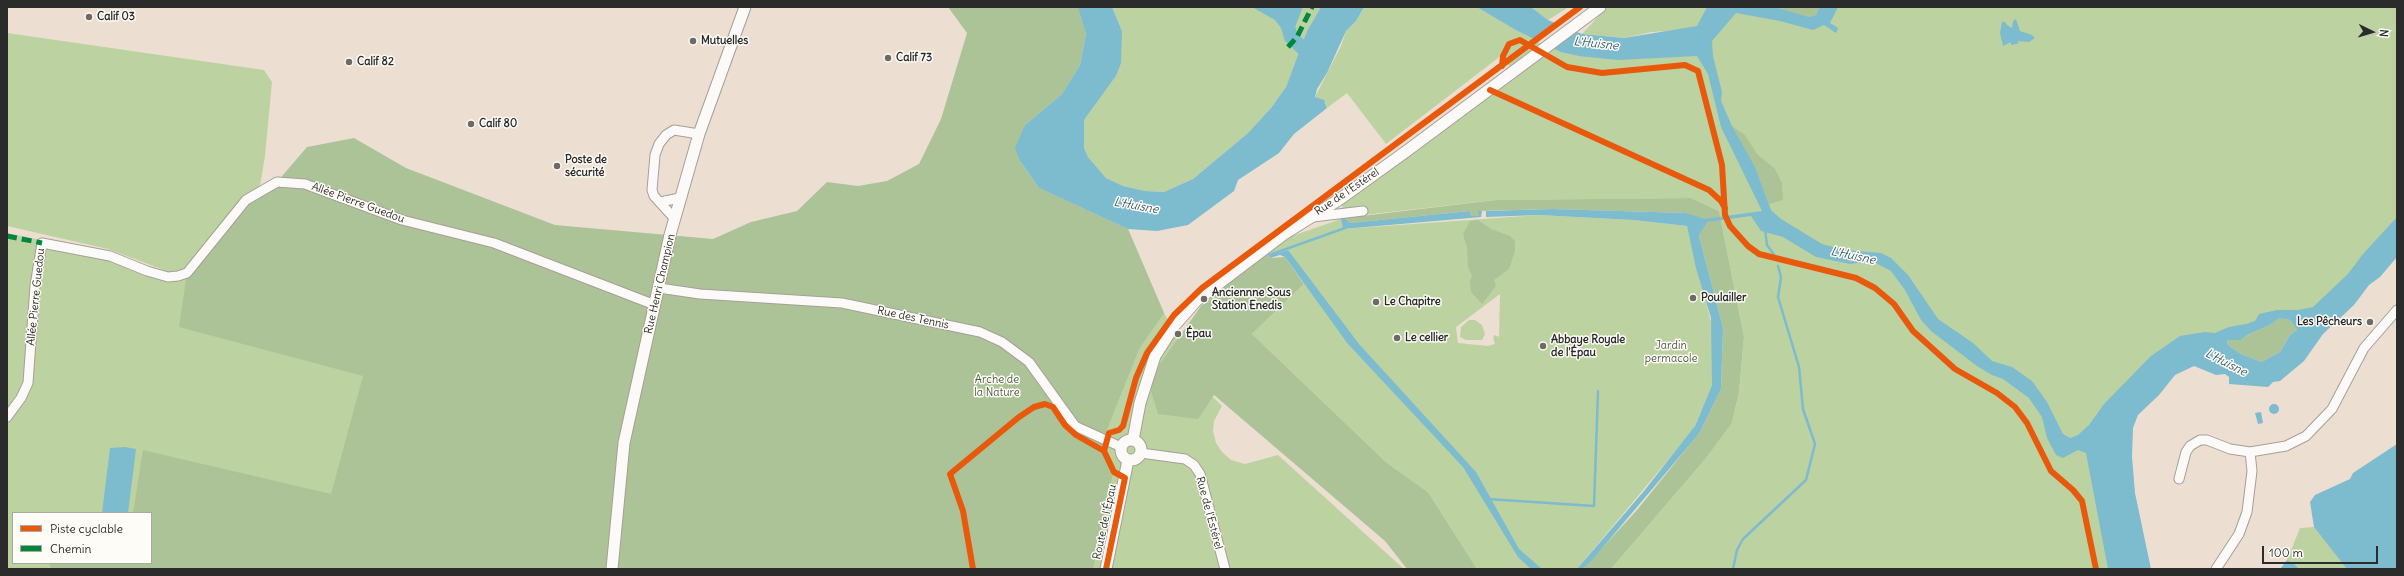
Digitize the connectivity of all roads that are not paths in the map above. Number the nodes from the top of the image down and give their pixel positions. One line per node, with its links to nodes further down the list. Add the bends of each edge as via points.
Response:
1 (745, 7): 3 (street, Rue Henri Champion)
2 (1600, 7): 7 (street, Rue de l'Estérel)
3 (699, 134): 4 (street, Rue Henri Champion); 5 (street, via 674,130 659,144 652,184 654,196)
4 (680, 198): 5 (street); 8 (street, Rue Henri Champion)
5 (660, 202): 8 (street)
6 (1363, 210): 7 (street)
7 (1312, 217): 13 (street, Rue de l'Estérel, via 1284,234 1197,300 1174,326 1155,356 1140,403)
8 (674, 219): 9 (street, Rue Henri Champion)
9 (659, 288): 10 (street, Rue Henri Champion); 14 (street, Rue des Tennis, via 700,294 842,303 980,332 1002,342 1028,362 1075,426)
10 (655, 305): 12 (street, Allée Pierre Guedou, via 494,243 402,220 305,184 276,182 246,200 188,273 178,276 168,277 147,271 110,256 42,243 35,286 28,383); 19 (street, Rue Henri Champion, via 624,443)
11 (2397, 310): 15 (street, via 2364,348 2340,397 2320,423 2306,436 2286,446)
12 (7, 417)
13 (1133, 440): 14 (street, via 1125,441); 16 (street, via 1140,446)
14 (1121, 447): 17 (street, via 1121,454)
15 (2250, 452): 18 (street, via 2200,440 2186,452); 22 (street, via 2252,471 2247,512 2239,534)
16 (1141, 453): 17 (street, via 1135,460); 21 (street, Rue de l'Estérel, via 1185,459 1194,465 1204,489)
17 (1128, 460): 20 (street, Route de l'Épau)
18 (2179, 478)
19 (612, 569)
20 (1106, 569)
21 (1225, 569)
22 (2216, 569)

